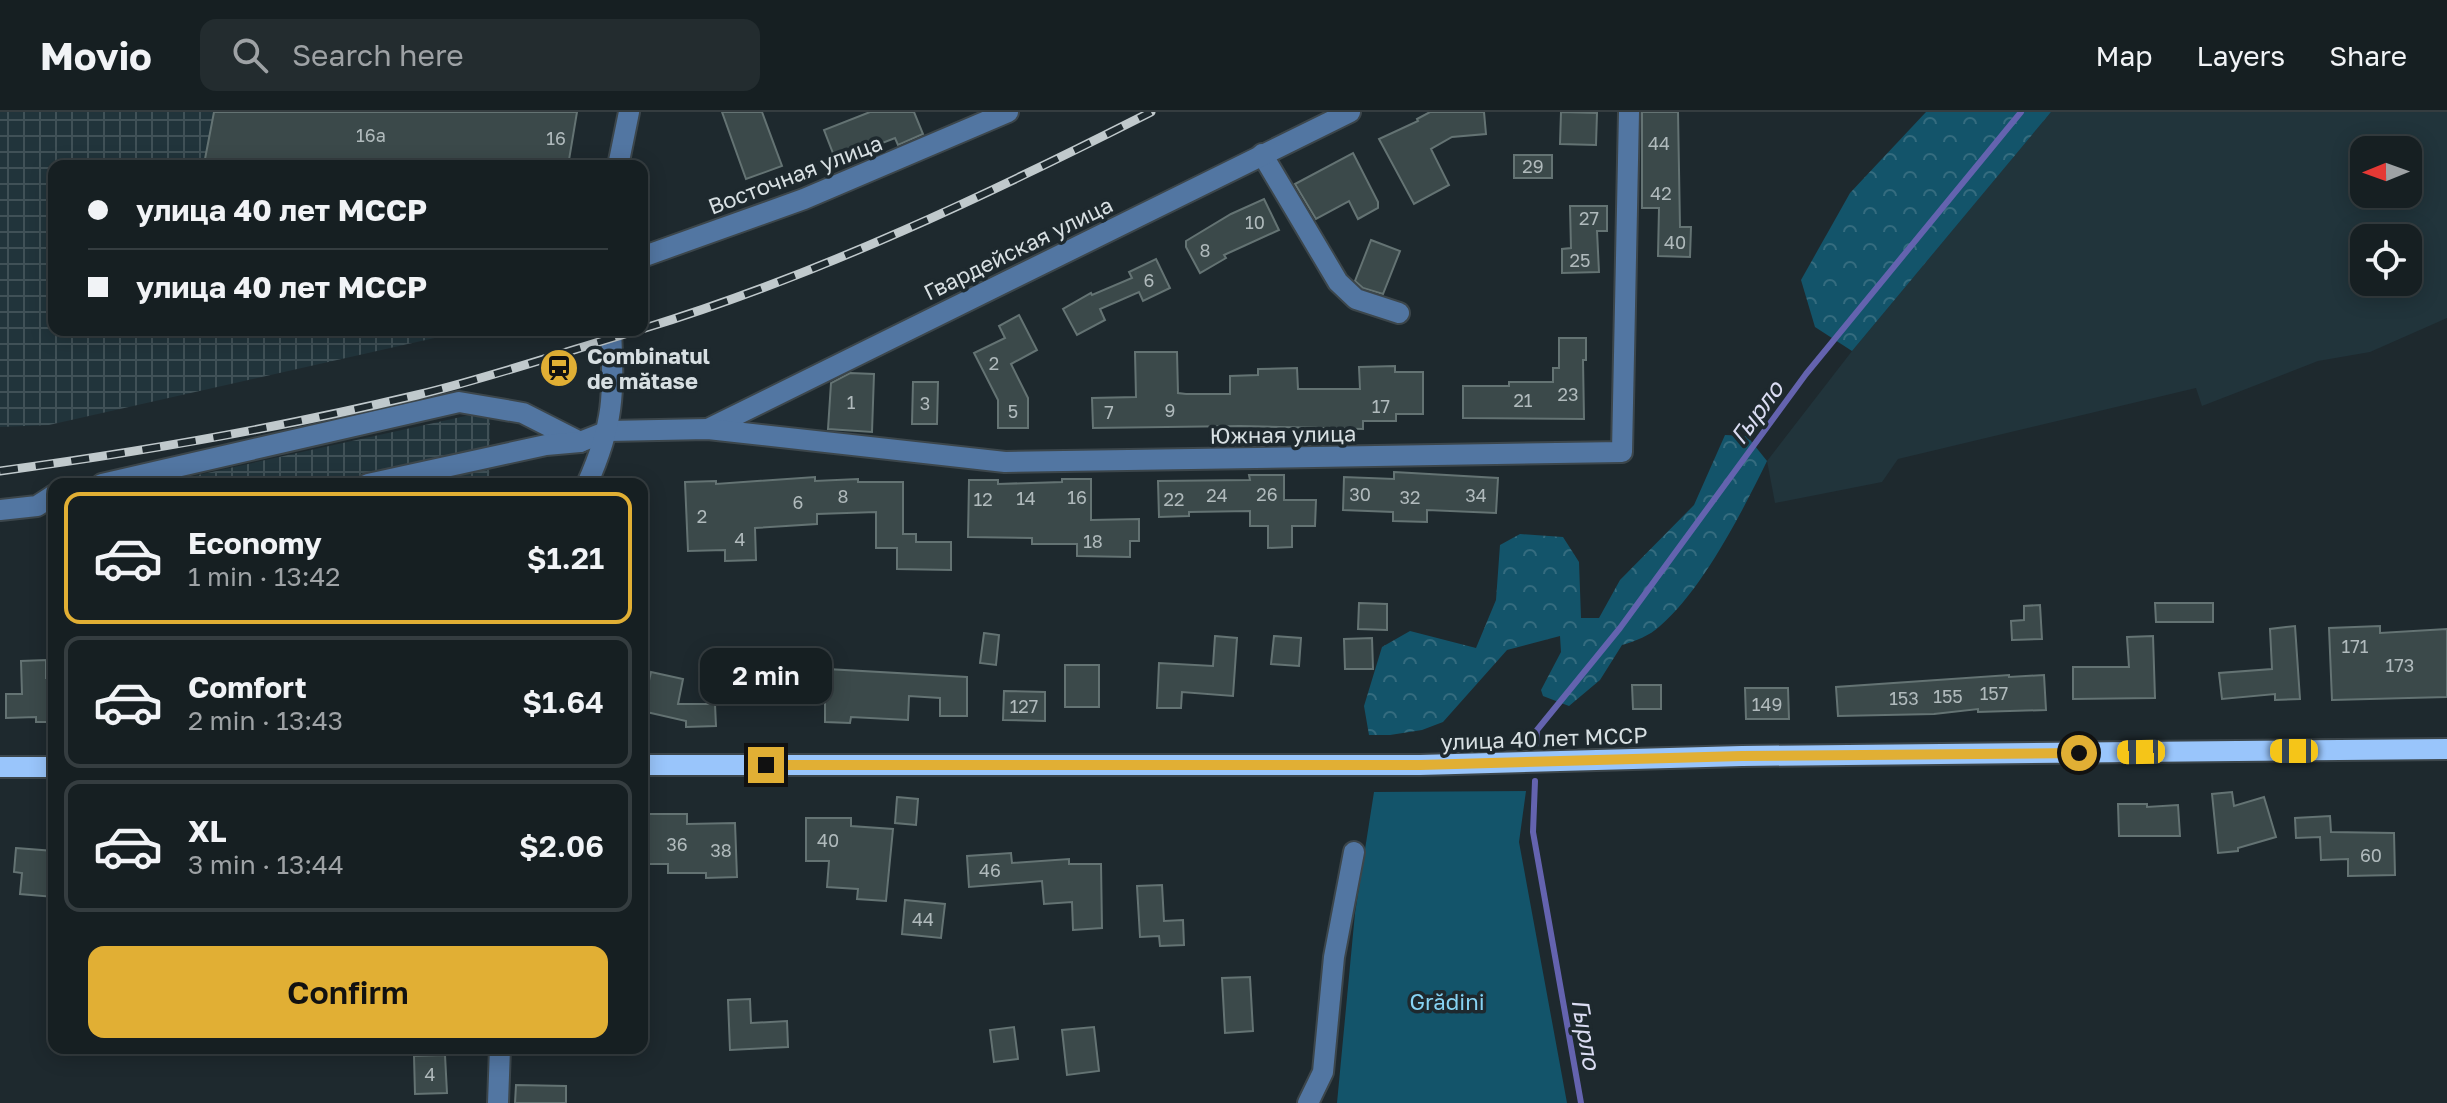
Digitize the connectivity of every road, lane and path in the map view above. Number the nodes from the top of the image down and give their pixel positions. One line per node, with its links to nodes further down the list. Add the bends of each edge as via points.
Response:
1 (629, 112): 7 (street)
2 (1008, 112): 5 (street, Восточная улица)
3 (1350, 112): 6 (street, Гвардейская улица)
4 (1629, 112): 11 (street, Южная улица, via 1622,452 1005,462)
5 (981, 119): 8 (street, Восточная улица, via 804,199)
6 (1262, 154): 9 (street, via 1338,282 1356,299); 11 (street, Гвардейская улица)
7 (619, 160)
8 (648, 255)
9 (1399, 313)
10 (611, 336): 12 (street)
11 (708, 429): 12 (street, Южная улица)
12 (608, 431): 13 (street); 16 (street)
13 (580, 442): 14 (street, via 523,413 459,402); 15 (street)
14 (128, 478)
15 (395, 478)
16 (589, 478)
17 (48, 499): 18 (street, via 37,506)
18 (0, 510)
19 (2447, 749): 20 (main road, улица 40 лет МССР, via 1420,765)
20 (648, 765)
21 (0, 767): 22 (main road)
22 (48, 767)
23 (1354, 852): 26 (street, via 1334,957 1323,1072)
24 (500, 1054): 25 (street)
25 (498, 1103)
26 (1308, 1103)

